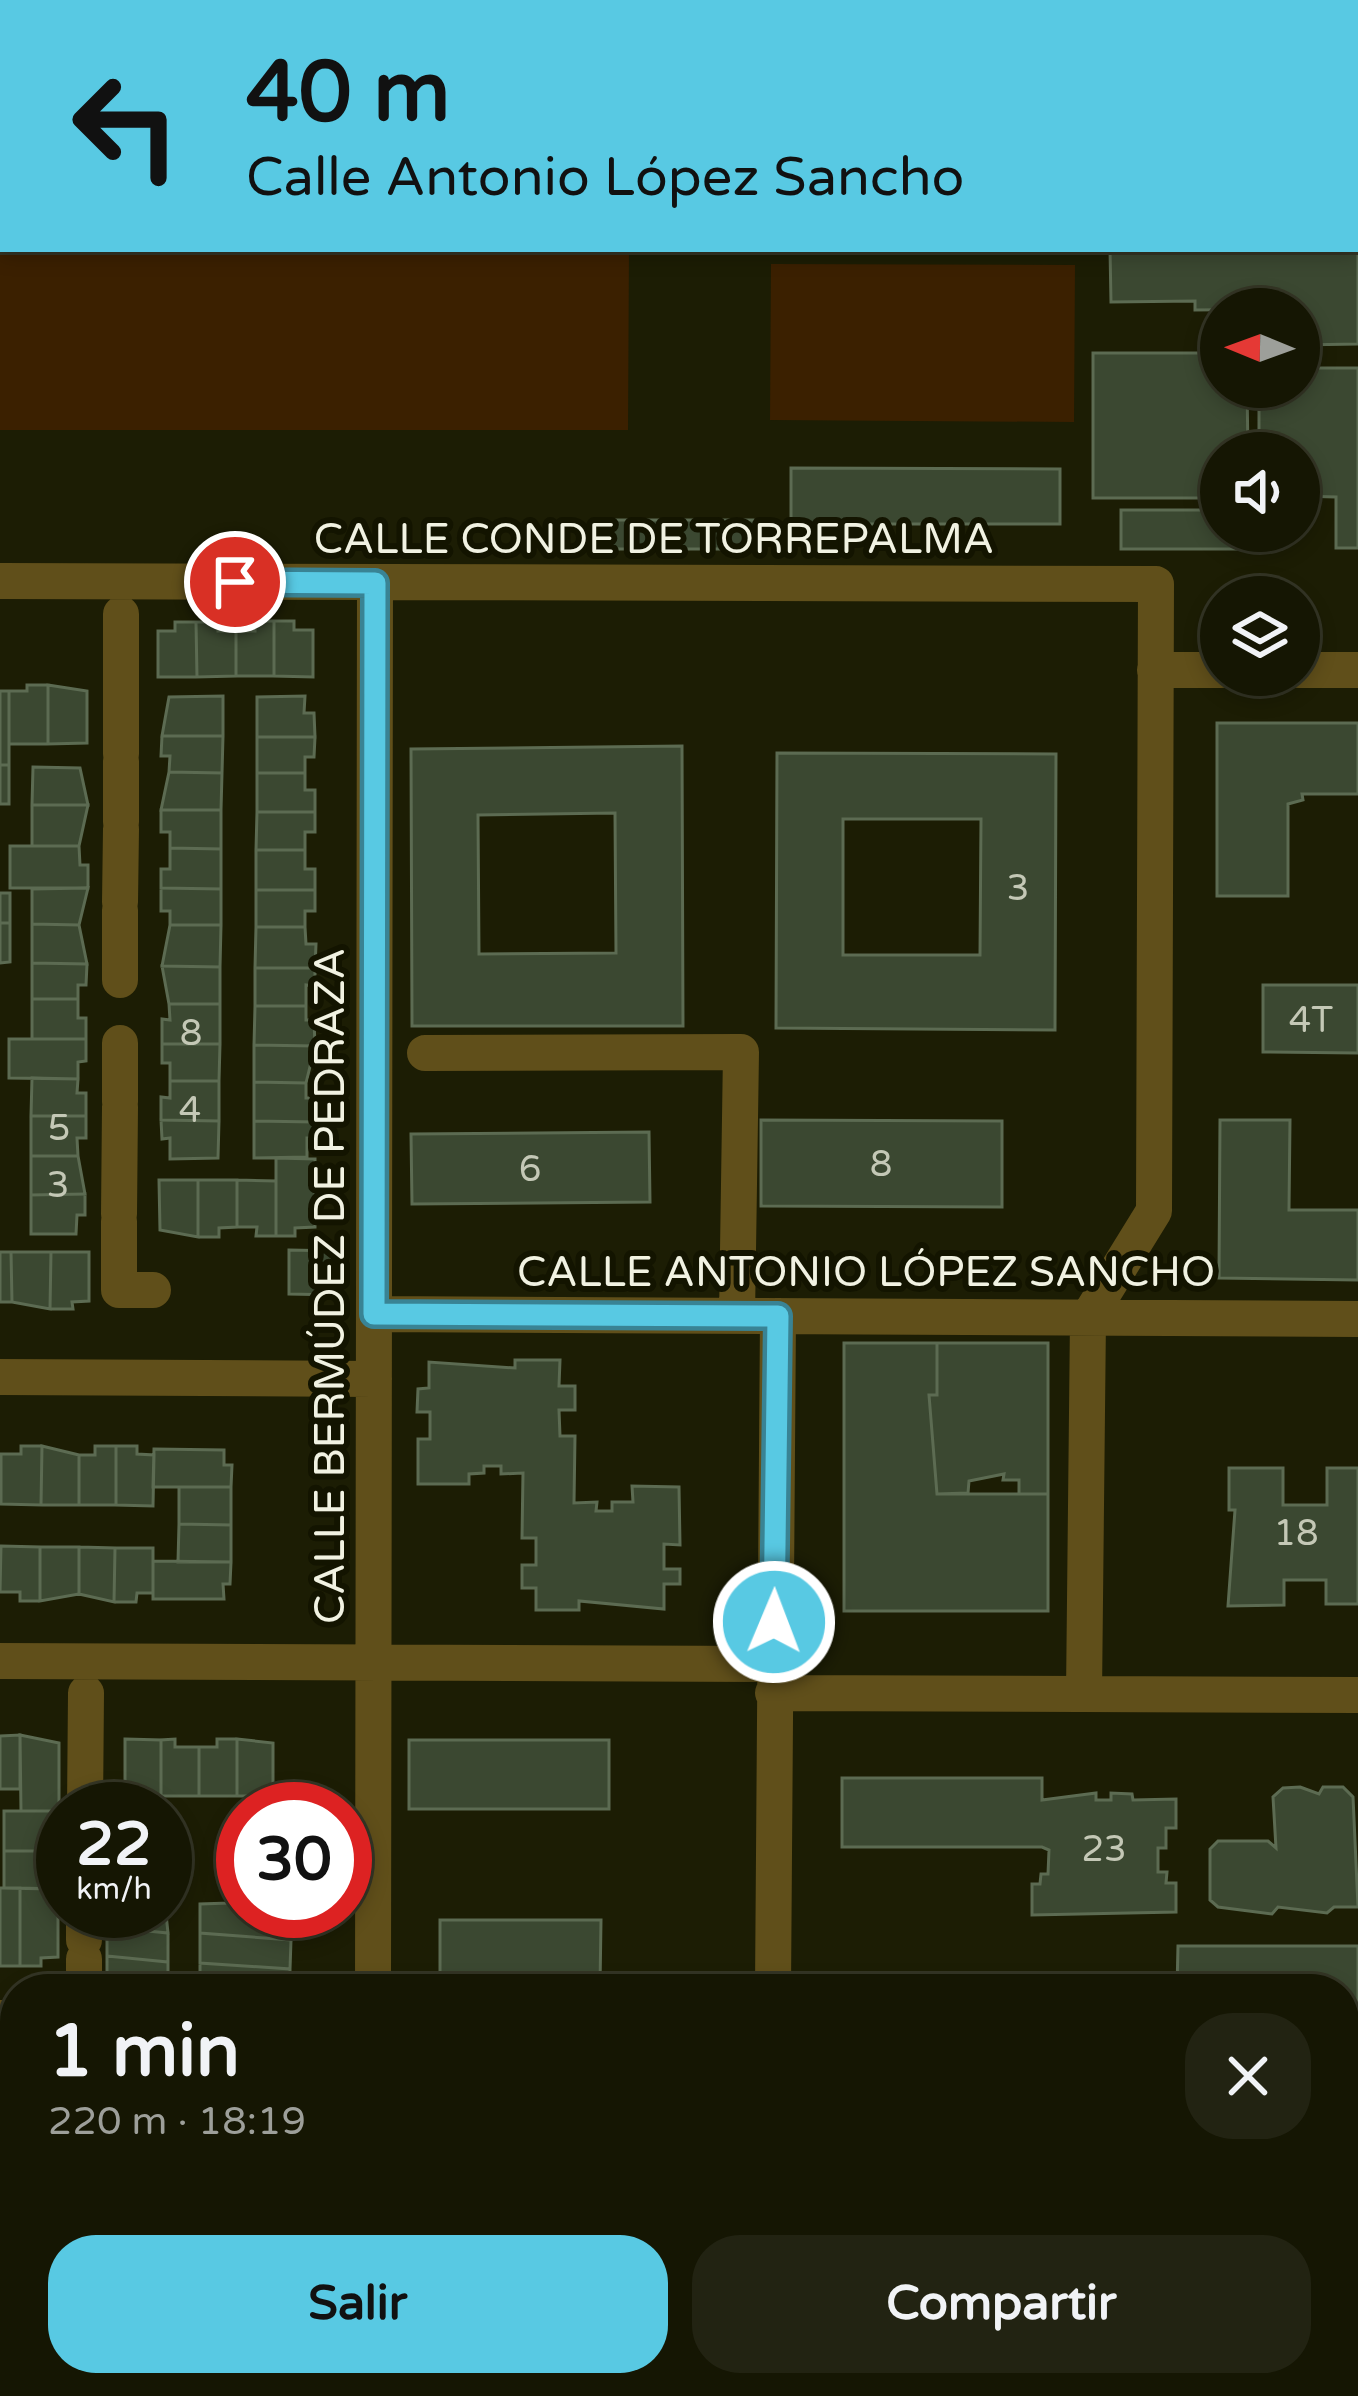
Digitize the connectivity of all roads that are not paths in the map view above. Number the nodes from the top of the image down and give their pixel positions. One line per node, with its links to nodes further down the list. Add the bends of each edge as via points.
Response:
1 (0, 581): 2 (street, CALLE CONDE DE TORREPALMA)
2 (375, 583): 4 (street, CALLE CONDE DE TORREPALMA, via 1156,584); 10 (street, CALLE BERMÚDEZ DE PEDRAZA)
3 (121, 614): 9 (street, via 119,1290)
4 (1155, 670): 5 (street); 13 (street, via 1154,1210)
5 (1200, 670)
6 (1320, 670): 7 (street)
7 (1358, 670)
8 (425, 1053): 11 (street, via 741,1052)
9 (153, 1290)
10 (374, 1314): 11 (street, CALLE ANTONIO LÓPEZ SANCHO); 16 (street, CALLE BERMÚDEZ DE PEDRAZA)
11 (737, 1316): 12 (street, CALLE ANTONIO LÓPEZ SANCHO)
12 (778, 1316): 13 (street, CALLE ANTONIO LÓPEZ SANCHO); 19 (street)
13 (1088, 1318): 14 (street, CALLE ANTONIO LÓPEZ SANCHO); 21 (street)
14 (1358, 1319)
15 (0, 1377): 16 (street)
16 (374, 1378): 18 (street, CALLE BERMÚDEZ DE PEDRAZA)
17 (0, 1661): 18 (street)
18 (374, 1662): 19 (street); 24 (street, CALLE BERMÚDEZ DE PEDRAZA)
19 (774, 1679): 21 (street); 25 (street)
20 (86, 1693): 23 (street)
21 (1084, 1694): 22 (street)
22 (1358, 1695)
23 (85, 1782)
24 (373, 1974)
25 (773, 1974)

